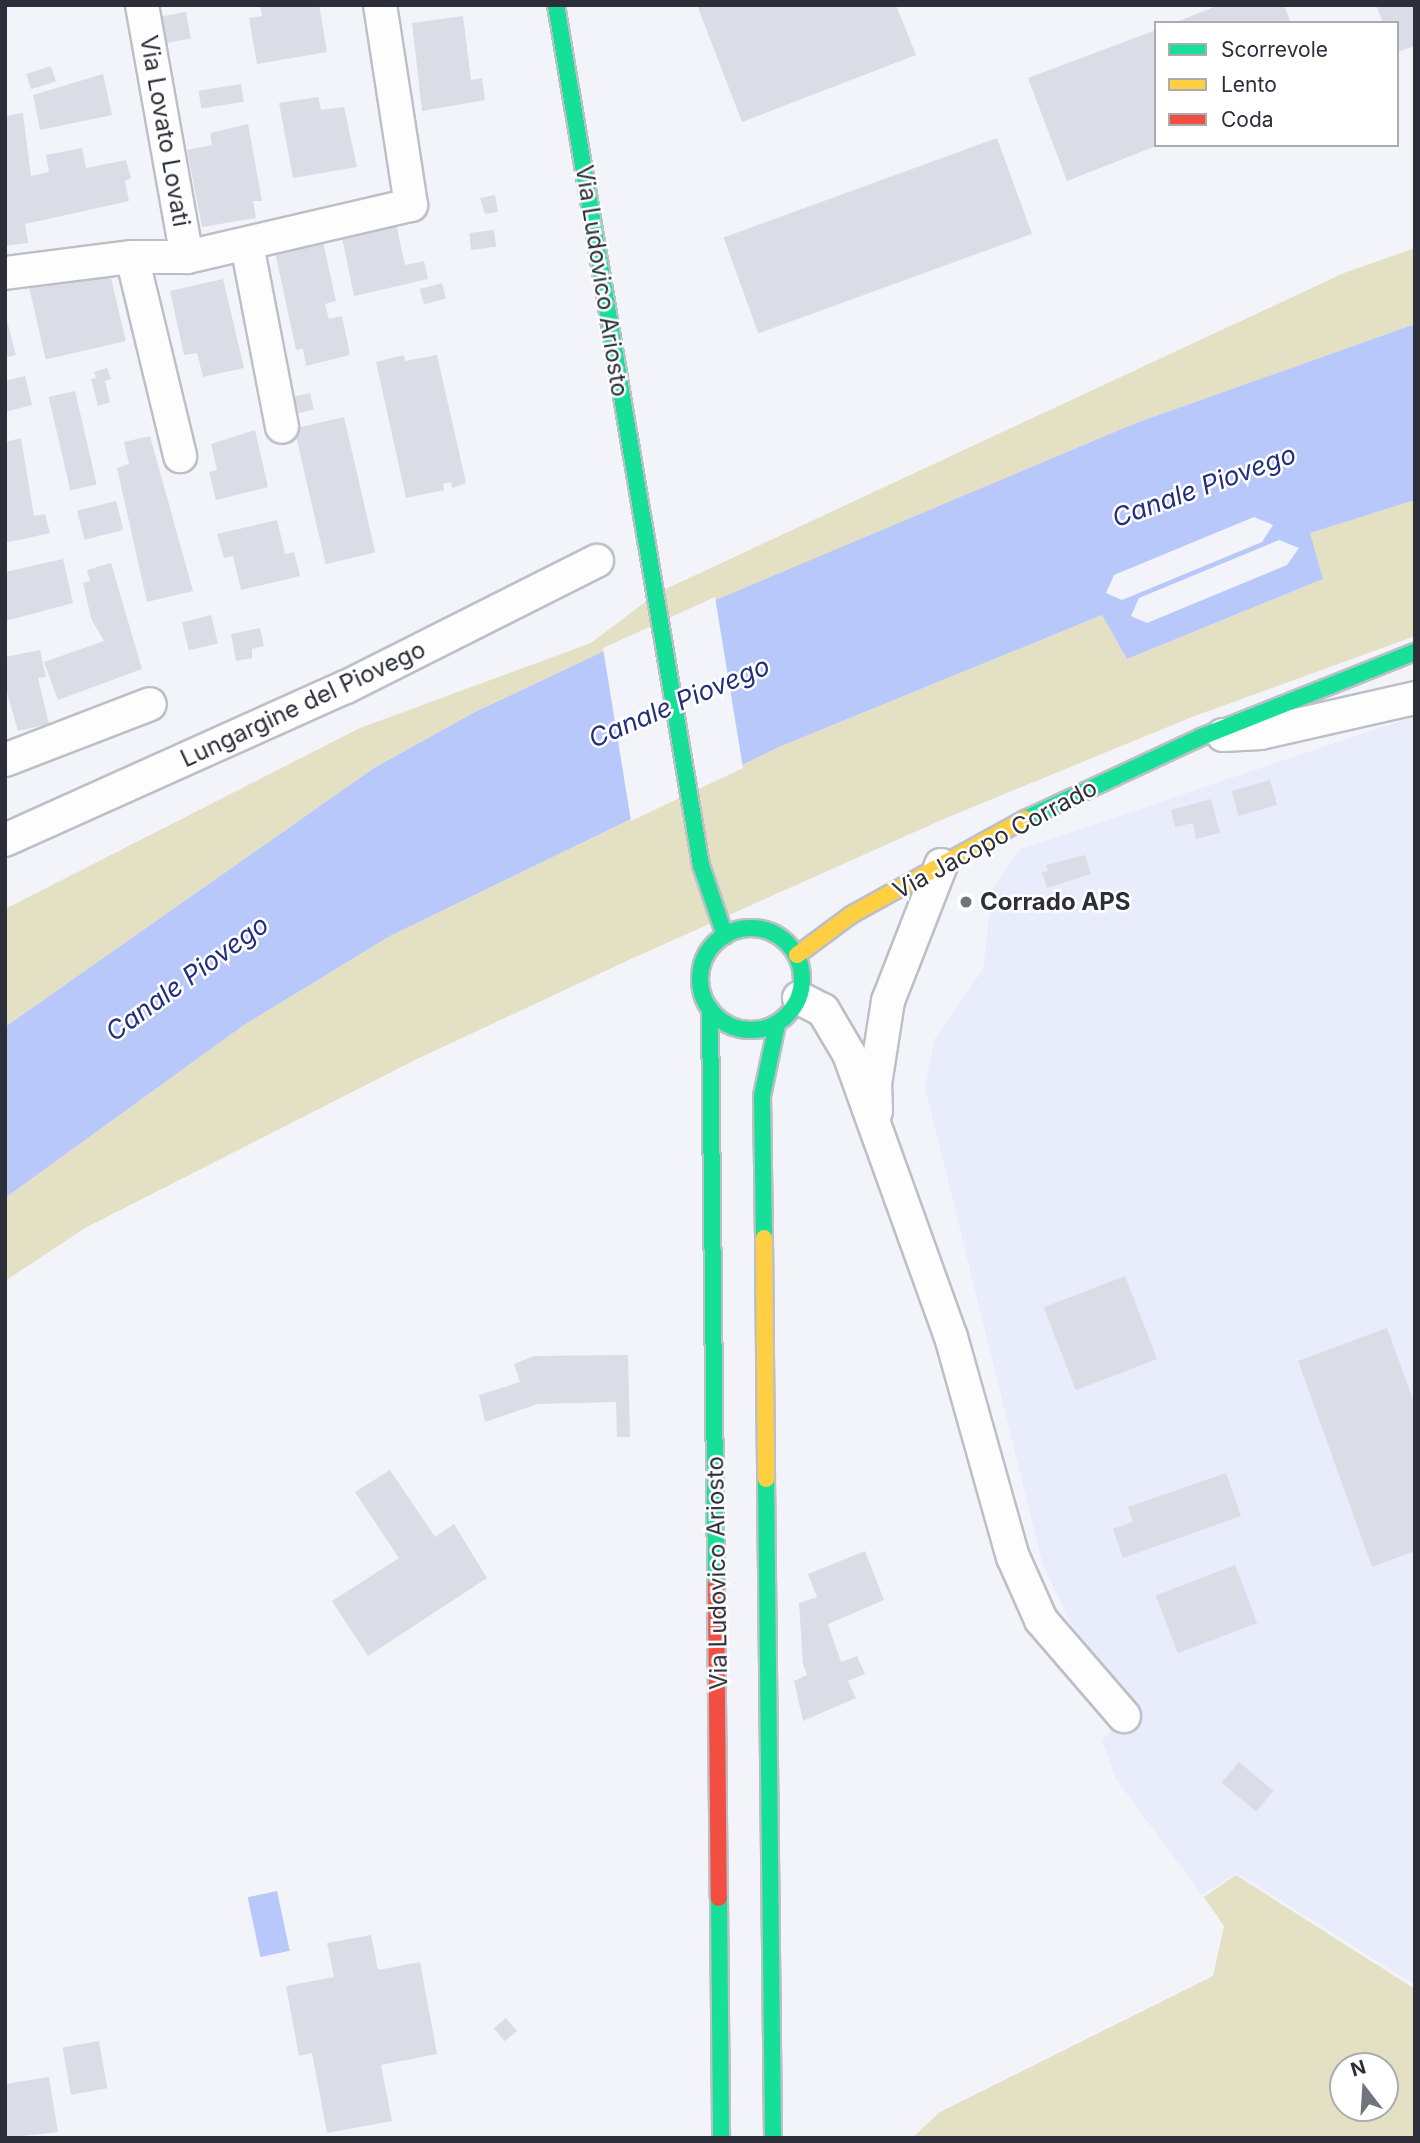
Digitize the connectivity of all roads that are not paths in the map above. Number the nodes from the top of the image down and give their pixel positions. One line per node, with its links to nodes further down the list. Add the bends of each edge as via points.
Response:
1 (142, 5): 6 (street, Via Lovato Lovati)
2 (380, 5): 4 (street, via 411,205)
3 (556, 5): 18 (main road, Via Ludovico Ariosto, via 701,865)
4 (247, 245): 6 (street); 8 (street)
5 (132, 257): 6 (street); 7 (street); 9 (street)
6 (187, 257)
7 (5, 273)
8 (282, 427)
9 (180, 456)
10 (597, 561): 16 (street, Lungargine del Piovego, via 346,687)
11 (1415, 652): 14 (main road, Via Jacopo Corrado)
12 (1415, 698): 14 (street, Via Jacopo Corrado, via 1261,733)
13 (150, 704): 15 (street)
14 (1200, 737): 17 (main road, Via Jacopo Corrado, via 1048,807)
15 (5, 760)
16 (5, 840)
17 (941, 866): 19 (main road, Via Jacopo Corrado, via 852,915); 23 (street, via 888,1001 875,1084)
18 (725, 936): 19 (main road, via 744,929 765,930 783,939); 21 (main road, via 701,963 702,992)
19 (797, 955): 20 (main road, via 803,976)
20 (799, 998): 22 (main road); 23 (street, via 823,1010 833,1022)
21 (710, 1009): 22 (main road, via 741,1029); 25 (main road, Via Ludovico Ariosto)
22 (777, 1024): 26 (main road, Via Ludovico Ariosto, via 762,1096)
23 (877, 1130): 24 (street, via 951,1337 1013,1558 1041,1620)
24 (1124, 1716)
25 (721, 2138)
26 (772, 2138)

